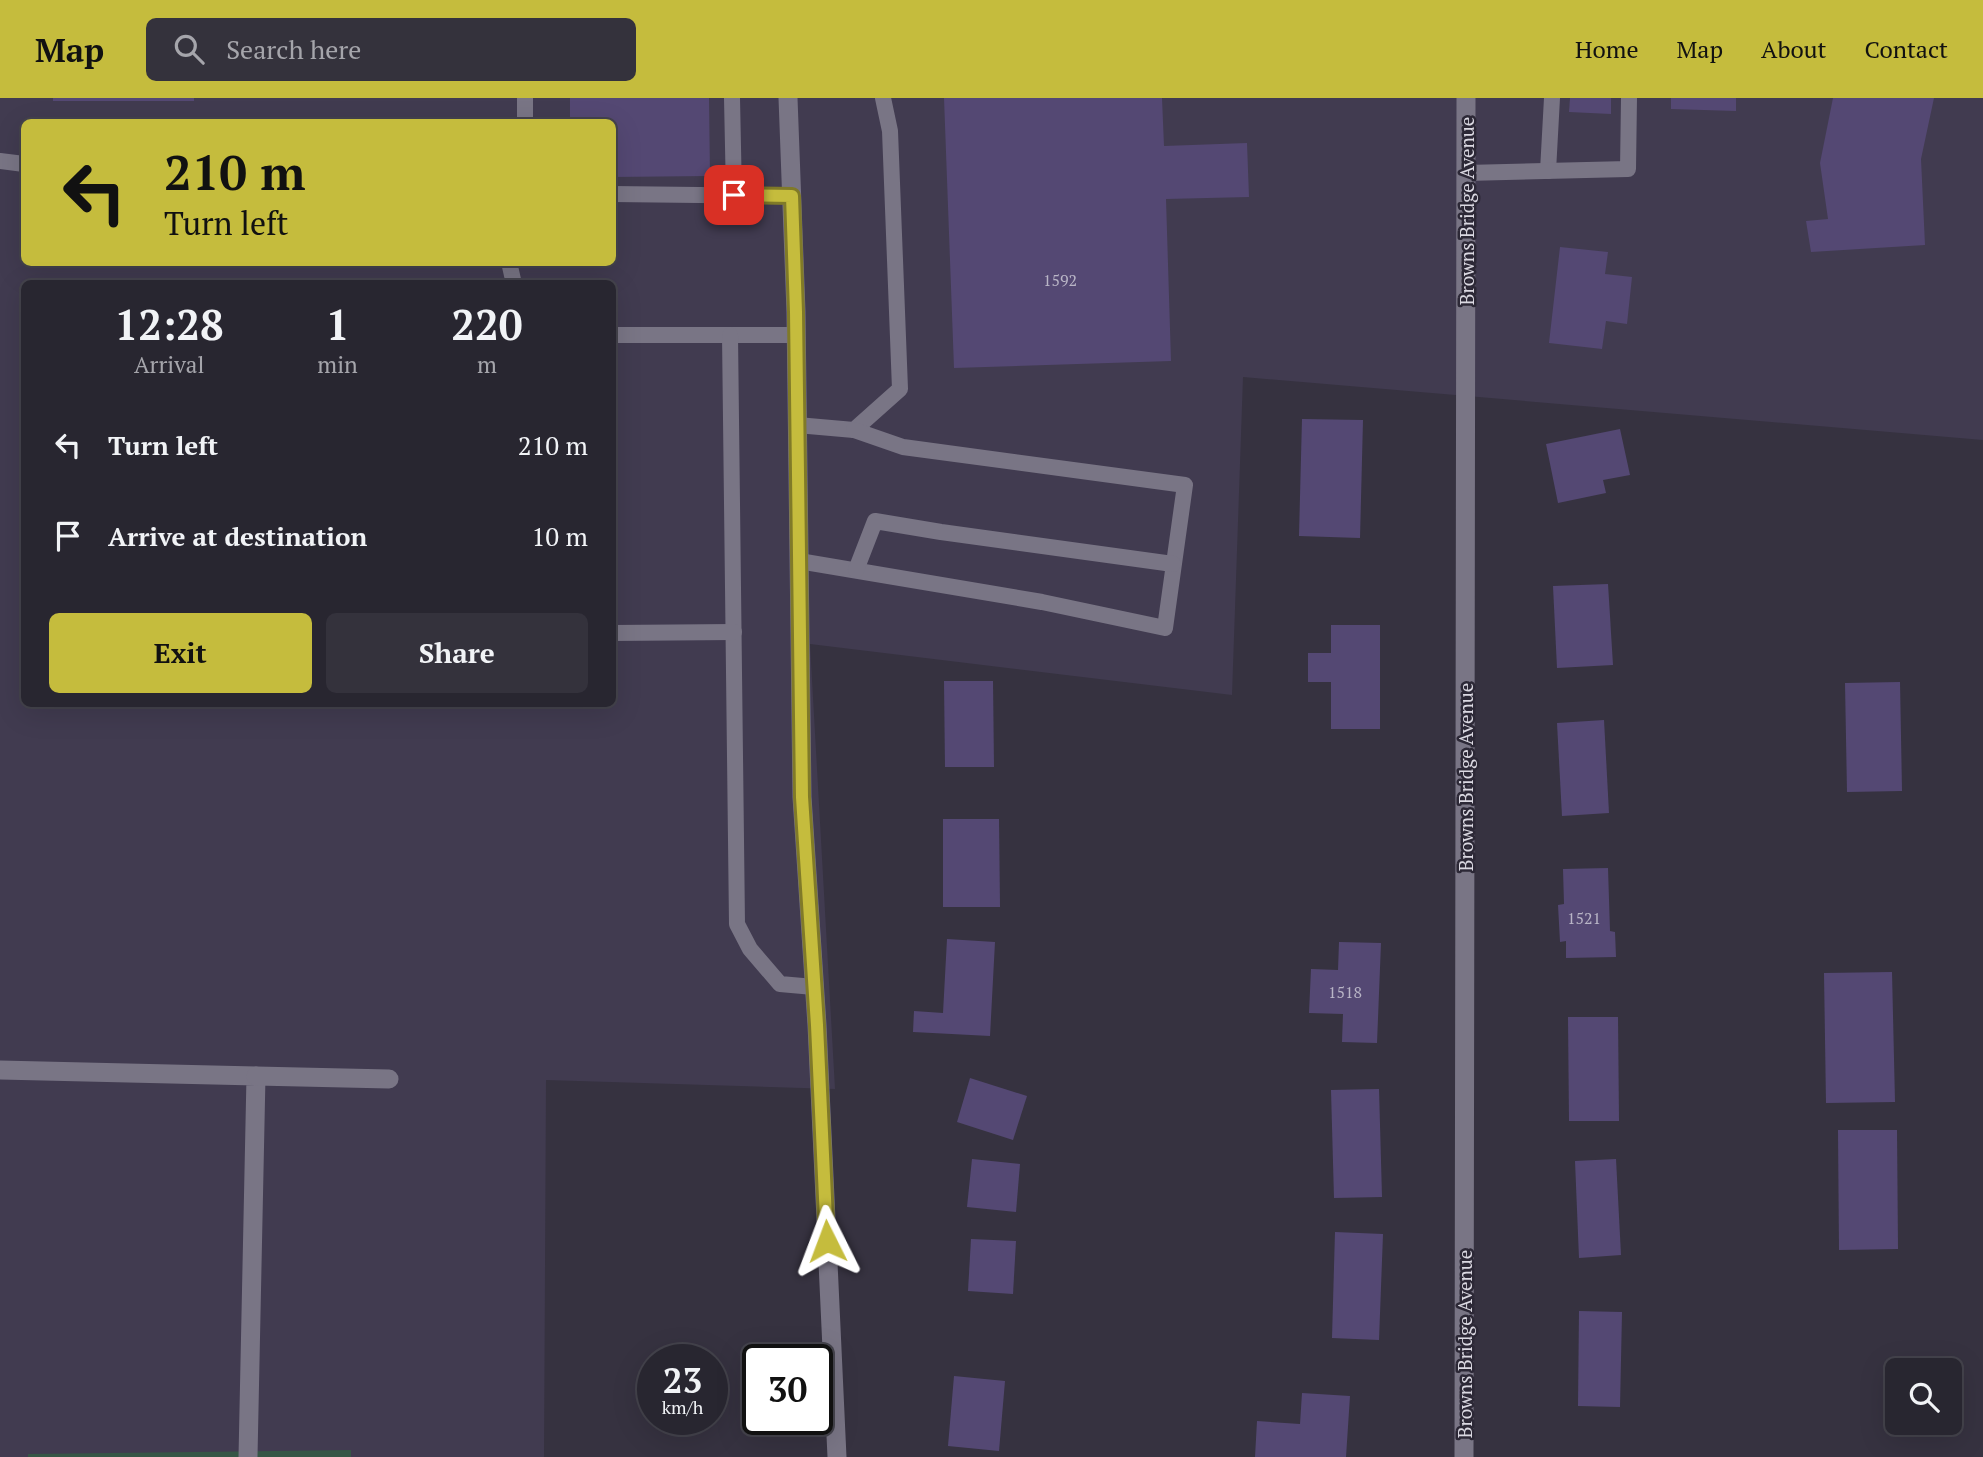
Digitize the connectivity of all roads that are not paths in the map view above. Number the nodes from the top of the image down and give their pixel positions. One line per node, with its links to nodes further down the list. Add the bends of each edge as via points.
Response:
1 (525, 98): 8 (lane)
2 (732, 98): 14 (lane)
3 (788, 98): 15 (street)
4 (883, 98): 20 (lane, via 890,131 900,389)
5 (1466, 98): 12 (street, Browns Bridge Avenue)
6 (1552, 98): 11 (lane)
7 (1629, 98): 11 (lane, via 1628,169)
8 (525, 119)
9 (0, 160): 10 (lane)
10 (21, 164)
11 (1548, 171): 12 (lane)
12 (1466, 173): 32 (street, Browns Bridge Avenue)
13 (616, 194): 14 (lane)
14 (734, 195): 15 (lane)
15 (792, 196): 18 (street)
16 (616, 335): 17 (lane)
17 (730, 335): 18 (lane); 24 (lane)
18 (796, 335): 19 (street)
19 (797, 425): 20 (lane); 21 (street)
20 (854, 430): 22 (lane, via 903,447 1185,485)
21 (799, 561): 23 (lane); 26 (street, via 802,797)
22 (1173, 564): 23 (lane, via 876,521); 23 (lane, via 1165,628)
23 (856, 570)
24 (733, 632): 25 (lane); 26 (lane, via 737,923 750,949 780,984)
25 (616, 633)
26 (814, 987): 31 (street)
27 (0, 1070): 28 (street)
28 (257, 1076): 29 (street); 30 (street)
29 (389, 1079)
30 (248, 1457)
31 (837, 1457)
32 (1464, 1457)

